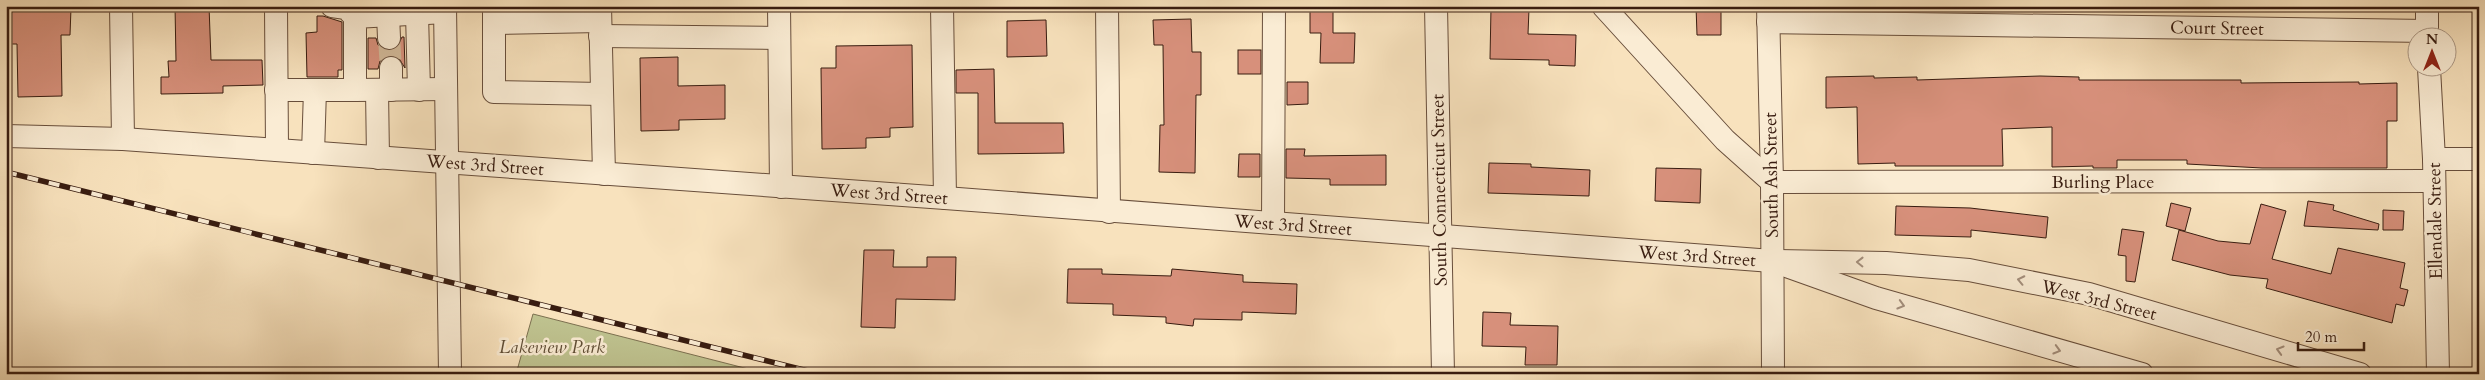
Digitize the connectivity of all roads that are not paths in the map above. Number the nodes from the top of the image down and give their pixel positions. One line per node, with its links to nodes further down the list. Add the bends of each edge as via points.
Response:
1 (121, 6): 32 (street)
2 (276, 6): 27 (street)
3 (332, 6): 18 (street, via 346,8)
4 (779, 6): 23 (street)
5 (942, 6): 43 (street)
6 (1106, 6): 44 (street)
7 (1274, 6): 45 (street)
8 (1436, 6): 46 (street, South Connecticut Street)
9 (1603, 6): 41 (street, via 1725,140)
10 (2427, 6): 20 (street)
11 (445, 9): 12 (street); 26 (street)
12 (417, 14): 15 (street); 29 (street)
13 (494, 14): 19 (street); 30 (street, via 494,92)
14 (1768, 14): 16 (street, Court Street); 41 (street, South Ash Street)
15 (388, 15): 18 (street); 22 (street)
16 (1936, 16): 17 (street, Court Street)
17 (2092, 16): 21 (street, Court Street)
18 (355, 17): 25 (street)
19 (600, 21): 23 (street); 30 (street)
20 (2427, 28)
21 (2408, 33)
22 (389, 38)
23 (779, 38): 42 (street)
24 (2430, 78): 36 (street, Ellendale Street)
25 (379, 84): 28 (street); 29 (street); 35 (street)
26 (446, 89): 29 (street); 38 (street)
27 (276, 90): 28 (street); 33 (street)
28 (315, 90): 34 (street)
29 (419, 90)
30 (602, 94): 39 (street)
31 (6, 136): 32 (street, West 3rd Street)
32 (123, 139): 33 (street, West 3rd Street)
33 (277, 150): 34 (street, West 3rd Street)
34 (313, 153): 35 (street, West 3rd Street)
35 (378, 158): 38 (street, West 3rd Street)
36 (2434, 159): 37 (street); 40 (street, Ellendale Street)
37 (2479, 159)
38 (446, 162): 39 (street, West 3rd Street); 48 (street)
39 (604, 174): 42 (street, West 3rd Street)
40 (2434, 181): 41 (street, Burling Place); 53 (street, Ellendale Street)
41 (1772, 182): 47 (street, South Ash Street)
42 (781, 187): 43 (street, West 3rd Street)
43 (945, 198): 44 (street, West 3rd Street)
44 (1109, 212): 45 (street, West 3rd Street)
45 (1273, 223): 46 (street, West 3rd Street)
46 (1438, 236): 47 (street, West 3rd Street); 49 (street, South Connecticut Street)
47 (1772, 261): 50 (street, South Ash Street); 51 (street, West 3rd Street, one-way to 51, via 1876,298); 52 (street, West 3rd Street, one-way to 47, via 2089,294 1969,270 1886,263)
48 (450, 374)
49 (1443, 374)
50 (1773, 374)
51 (2142, 374)
52 (2360, 374)
53 (2438, 374)

